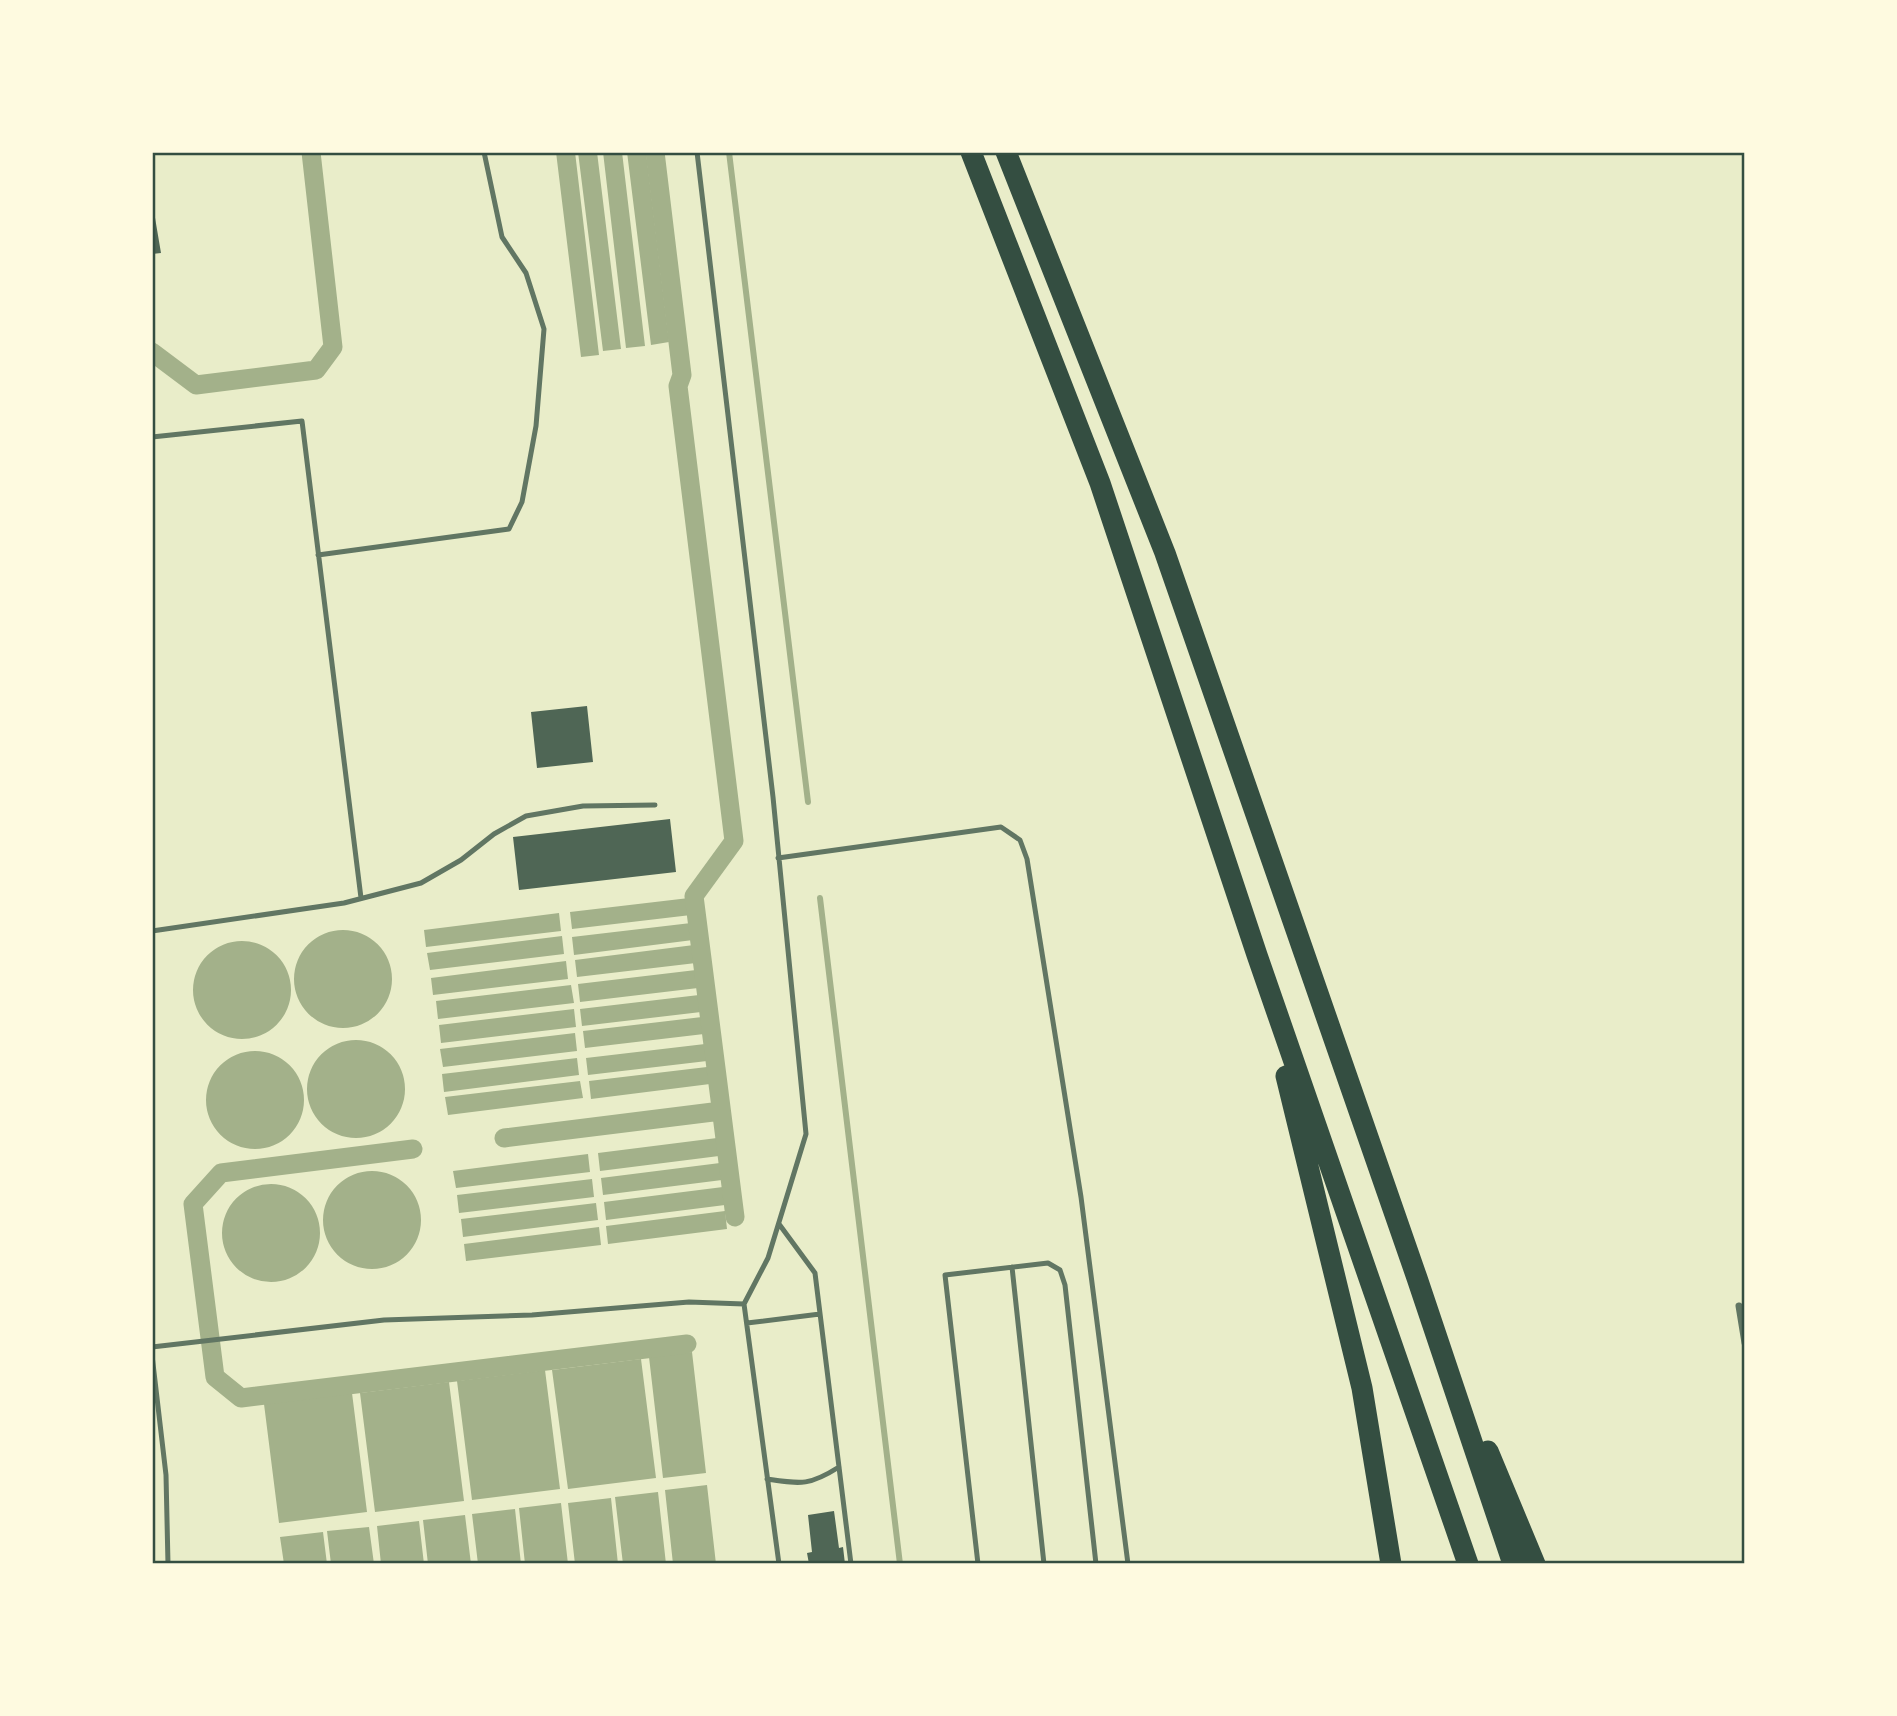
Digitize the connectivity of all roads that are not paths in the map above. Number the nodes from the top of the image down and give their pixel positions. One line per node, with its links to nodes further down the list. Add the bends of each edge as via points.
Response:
1 (484, 152): 6 (lane, via 502,237 526,273 544,329 536,426 522,502 509,529)
2 (697, 152): 8 (lane)
3 (971, 152): 11 (highway, via 1100,483)
4 (1006, 152): 14 (highway, via 1164,553)
5 (152, 437): 6 (lane, via 302,421)
6 (318, 555): 9 (lane)
7 (655, 805): 9 (lane, via 583,806 526,816 421,883)
8 (778, 858): 12 (lane, via 806,1134); 30 (lane, via 1001,827 1020,839 1027,859 1081,1197)
9 (361, 898): 10 (lane)
10 (152, 931)
11 (1257, 955): 31 (highway, via 1362,1388); 32 (highway)
12 (779, 1224): 15 (lane, via 768,1258); 17 (lane, via 815,1273)
13 (1012, 1267): 27 (lane, via 945,1275); 28 (lane); 29 (lane, via 1048,1264 1060,1270 1065,1285)
14 (1417, 1278): 33 (highway); 34 (highway)
15 (744, 1304): 18 (lane); 20 (lane, via 689,1302 532,1315 384,1320)
16 (1739, 1306): 19 (street)
17 (820, 1314): 18 (lane); 22 (lane)
18 (747, 1323): 23 (lane)
19 (1745, 1343)
20 (152, 1347)
21 (152, 1355): 24 (lane, via 166,1475)
22 (839, 1467): 23 (lane, via 817,1480); 26 (lane)
23 (768, 1479): 25 (lane)
24 (168, 1564)
25 (779, 1564)
26 (850, 1564)
27 (978, 1564)
28 (1044, 1564)
29 (1096, 1564)
30 (1128, 1564)
31 (1391, 1564)
32 (1468, 1564)
33 (1513, 1564)
34 (1535, 1564)

